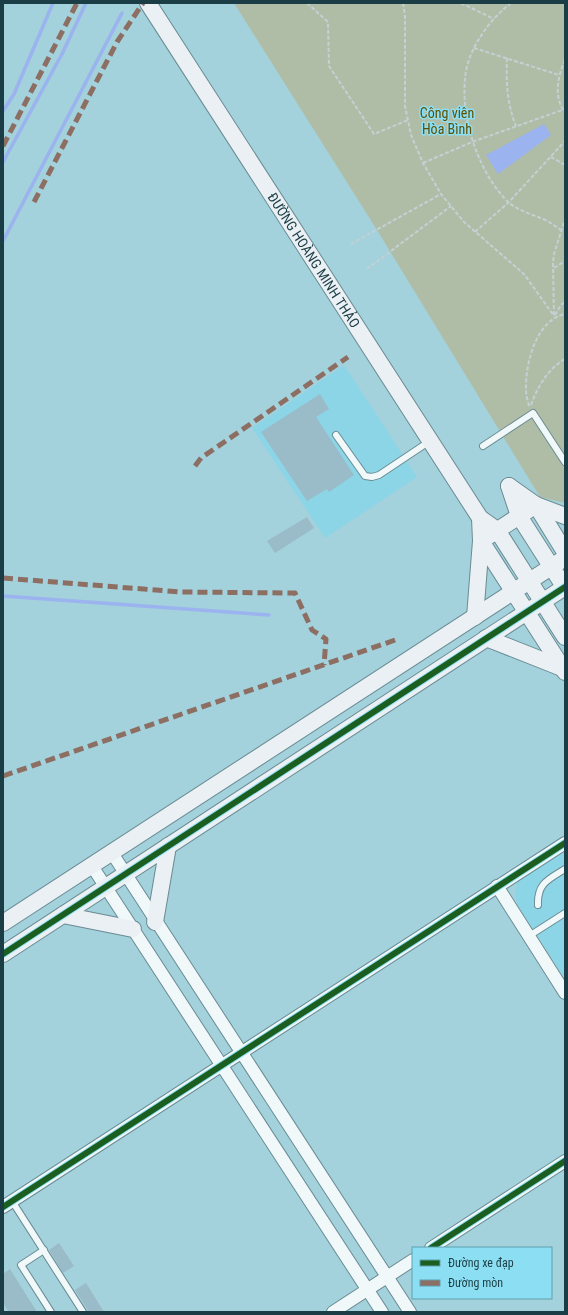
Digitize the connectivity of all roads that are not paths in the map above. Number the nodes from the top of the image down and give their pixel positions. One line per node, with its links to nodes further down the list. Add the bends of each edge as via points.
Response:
1 (148, 3): 3 (street, ĐƯỜNG HOÀNG MINH THẢO)
2 (336, 435): 3 (lane, via 365,476 372,477)
3 (430, 441): 9 (street, ĐƯỜNG HOÀNG MINH THẢO)
4 (483, 446): 5 (lane, via 533,413)
5 (565, 462)
6 (536, 505): 7 (street); 7 (street, via 509,486); 8 (street); 12 (street)
7 (519, 516): 10 (street); 14 (street)
8 (565, 516)
9 (480, 518): 10 (street, ĐƯỜNG HOÀNG MINH THẢO); 11 (street)
10 (497, 530): 11 (street); 15 (street, ĐƯỜNG HOÀNG MINH THẢO)
11 (481, 540): 17 (street); 20 (street)
12 (565, 552)
13 (565, 558): 14 (street)
14 (552, 567): 15 (street); 16 (street)
15 (530, 581): 17 (street); 18 (street, ĐƯỜNG HOÀNG MINH THẢO)
16 (565, 588): 18 (street)
17 (514, 591): 19 (street); 20 (street)
18 (543, 602): 19 (street); 21 (street, ĐƯỜNG HOÀNG MINH THẢO)
19 (527, 612): 22 (street); 23 (street)
20 (475, 617): 26 (street)
21 (565, 637)
22 (486, 638): 23 (street); 25 (street)
23 (564, 668)
24 (565, 843): 30 (street)
25 (168, 846): 29 (street); 35 (street)
26 (112, 853): 27 (street); 29 (street)
27 (92, 866): 31 (street); 36 (street)
28 (565, 868): 32 (lane, via 540,887)
29 (125, 874): 31 (street); 35 (street)
30 (497, 886): 38 (street); 41 (street)
31 (105, 887): 34 (street); 37 (street)
32 (538, 905)
33 (565, 913): 38 (lane)
34 (63, 915): 37 (street); 39 (street)
35 (155, 922): 41 (street)
36 (3, 923)
37 (133, 929): 42 (street)
38 (529, 936): 40 (street)
39 (3, 954)
40 (565, 992)
41 (242, 1052): 42 (street); 48 (street)
42 (222, 1065): 44 (street); 49 (street)
43 (565, 1161): 45 (street)
44 (8, 1204): 46 (lane)
45 (433, 1247)
46 (44, 1250): 50 (lane, via 21,1265); 51 (lane)
47 (412, 1261): 48 (street)
48 (387, 1276): 49 (street); 54 (street)
49 (367, 1290): 52 (street); 53 (street)
50 (51, 1312)
51 (83, 1312)
52 (333, 1312)
53 (382, 1312)
54 (410, 1312)

